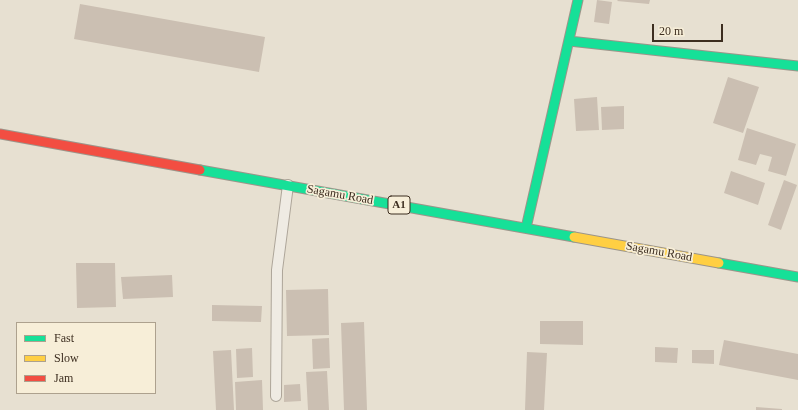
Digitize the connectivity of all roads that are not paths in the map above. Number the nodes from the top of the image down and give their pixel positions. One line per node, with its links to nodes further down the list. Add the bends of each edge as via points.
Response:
1 (578, 0): 2 (main road)
2 (569, 41): 3 (main road); 6 (main road)
3 (798, 66)
4 (0, 134): 5 (main road, Sagamu Road / A1)
5 (288, 185): 6 (main road, Sagamu Road / A1); 8 (lane, via 277,270)
6 (526, 228): 7 (main road, Sagamu Road / A1)
7 (798, 277)
8 (276, 396)

